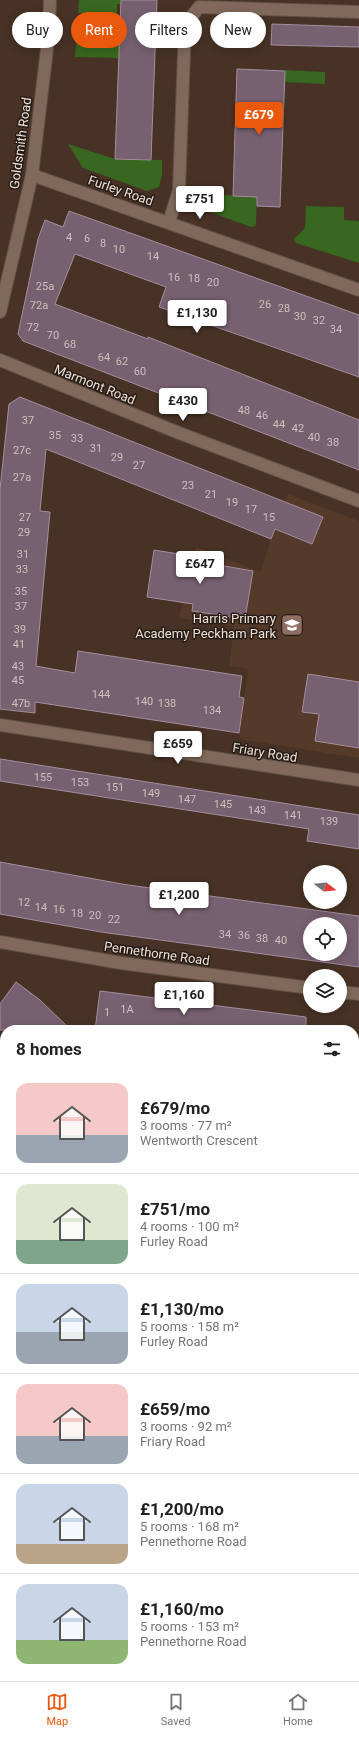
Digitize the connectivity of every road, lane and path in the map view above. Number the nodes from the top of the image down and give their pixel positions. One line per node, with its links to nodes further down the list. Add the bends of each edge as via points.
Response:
1 (50, 0): 3 (street, Goldsmith Road, via 49,32)
2 (359, 12): 4 (street, via 199,7 185,25 179,190)
3 (32, 174): 4 (street, Furley Road); 6 (street, Goldsmith Road)
4 (169, 222): 5 (street, Furley Road)
5 (359, 290)
6 (0, 312)
7 (0, 360): 8 (street, Marmont Road, via 179,433)
8 (359, 501)
9 (0, 725): 10 (street, Friary Road)
10 (359, 780)
11 (0, 942): 12 (street, Pennethorne Road, via 121,963)
12 (303, 987)
13 (347, 993): 14 (street)
14 (359, 994)

